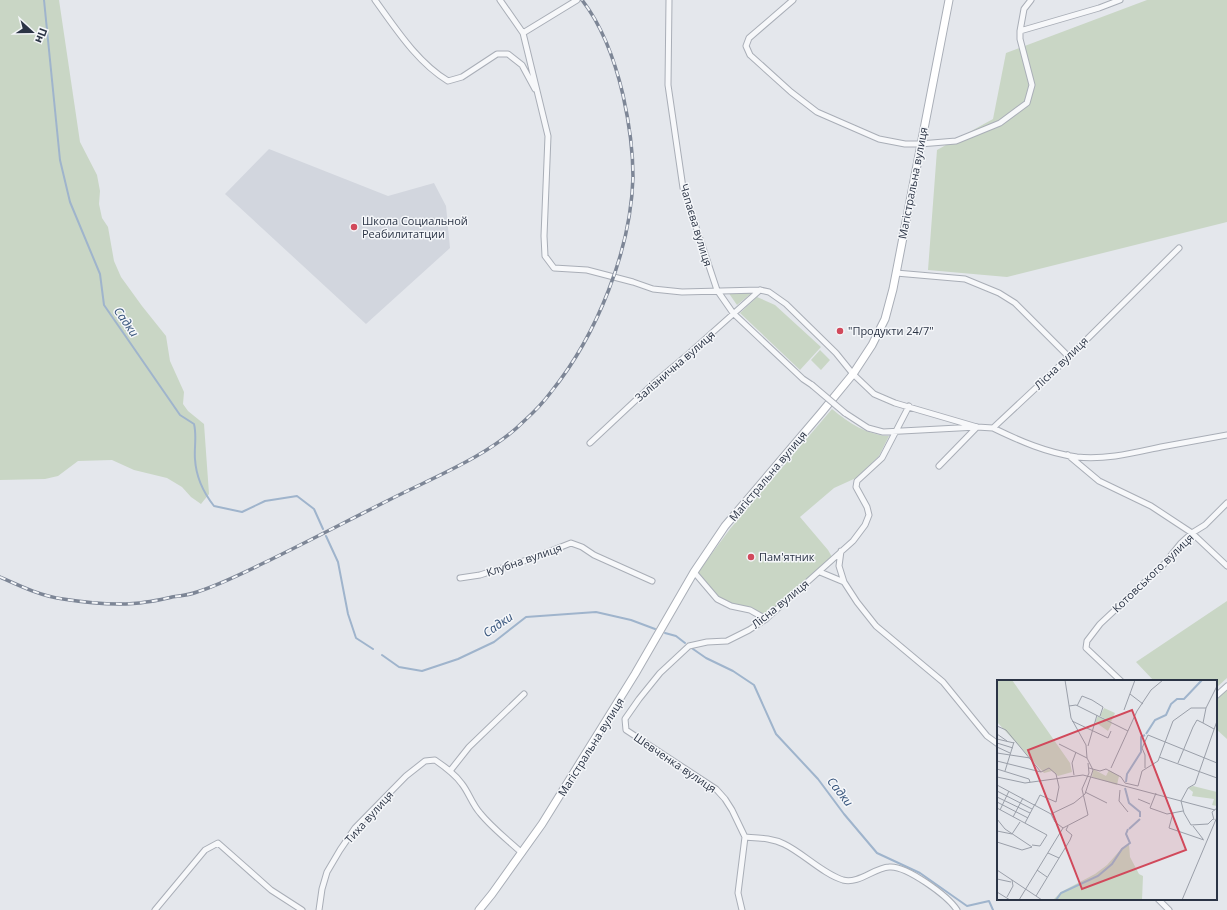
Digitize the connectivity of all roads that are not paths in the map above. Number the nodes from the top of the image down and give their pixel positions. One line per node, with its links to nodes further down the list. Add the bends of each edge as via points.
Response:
1 (375, 0): 11 (street, via 416,54 436,74 448,81 462,77 497,54 508,54 522,64)
2 (500, 0): 10 (street)
3 (578, 0): 10 (street)
4 (669, 0): 15 (street, Чапаєва вулиця, via 668,85 683,188)
5 (793, 0): 12 (street, via 750,38 746,46 750,55 817,112 878,139)
6 (949, 0): 12 (main road, Магістральна вулиця)
7 (1031, 0): 9 (street, via 1024,9)
8 (1120, 0): 9 (street)
9 (1020, 31): 12 (street, via 1032,85 1027,103 1000,123 956,141)
10 (523, 33): 11 (street)
11 (539, 97): 15 (street, via 548,136 545,256 554,268 587,270 653,288 682,292)
12 (920, 144): 14 (main road, Магістральна вулиця)
13 (1179, 248): 18 (street, Лісна вулиця)
14 (896, 273): 18 (street, via 965,279 999,293 1015,303); 19 (main road, Магістральна вулиця, via 885,319)
15 (717, 290): 16 (street); 17 (street, Чапаєва вулиця)
16 (760, 290): 17 (street, Залізнична вулиця); 19 (street, via 769,292 786,304 836,353)
17 (733, 313): 23 (street, Чапаєва вулиця, bridge, via 803,379 844,413 868,428); 25 (street, Залізнична вулиця)
18 (1069, 356): 22 (street, Лісна вулиця)
19 (853, 374): 20 (street, via 874,394); 32 (main road, Магістральна вулиця, via 726,526)
20 (909, 406): 21 (street); 23 (street)
21 (977, 427): 22 (street); 23 (street, Чапаєва вулиця); 27 (street)
22 (994, 428): 26 (street, via 1043,449)
23 (896, 432): 30 (street, Лісна вулиця, via 882,458 857,481 856,487 867,507 868,515 865,525 853,541)
24 (1227, 435): 26 (street, via 1122,455 1093,458)
25 (590, 443)
26 (1068, 455): 29 (street, via 1099,481 1151,506)
27 (939, 466)
28 (1227, 503): 29 (street, Котовського вулиця, via 1205,525)
29 (1192, 533): 31 (street); 38 (street, Котовського вулиця, via 1164,564 1100,624 1087,641 1086,648)
30 (841, 551): 33 (street, Лісна вулиця); 36 (street, via 839,566)
31 (1227, 566)
32 (694, 572): 37 (street, via 716,600 750,610); 46 (main road, Магістральна вулиця, via 590,748)
33 (820, 572): 36 (street); 37 (street, Лісна вулиця)
34 (460, 578): 35 (street, Клубна вулиця, via 494,571 570,543)
35 (652, 581)
36 (844, 582): 43 (street, via 876,626 943,682 987,736)
37 (766, 619): 42 (street, Лісна вулиця, via 727,641 689,646 660,673 639,699 626,719)
38 (1120, 680)
39 (1227, 686): 41 (street)
40 (524, 694): 44 (street, via 469,747)
41 (1217, 695)
42 (626, 730): 45 (street, Шевченка вулиця, via 716,789)
43 (997, 743)
44 (450, 771): 46 (street, Тиха вулиця, via 463,785 472,802 491,826); 50 (street, Тиха вулиця, via 435,760 425,761 406,776 355,828 327,872)
45 (745, 837): 52 (street, via 738,893); 53 (street, via 771,839 782,843 845,880 856,879 890,866 905,870 951,902)
46 (522, 854): 51 (main road, Магістральна вулиця)
47 (1159, 900): 54 (street)
48 (155, 910): 49 (street, via 205,850 218,843 271,890)
49 (302, 910)
50 (319, 910)
51 (479, 910)
52 (742, 910)
53 (957, 910)
54 (1169, 910)

